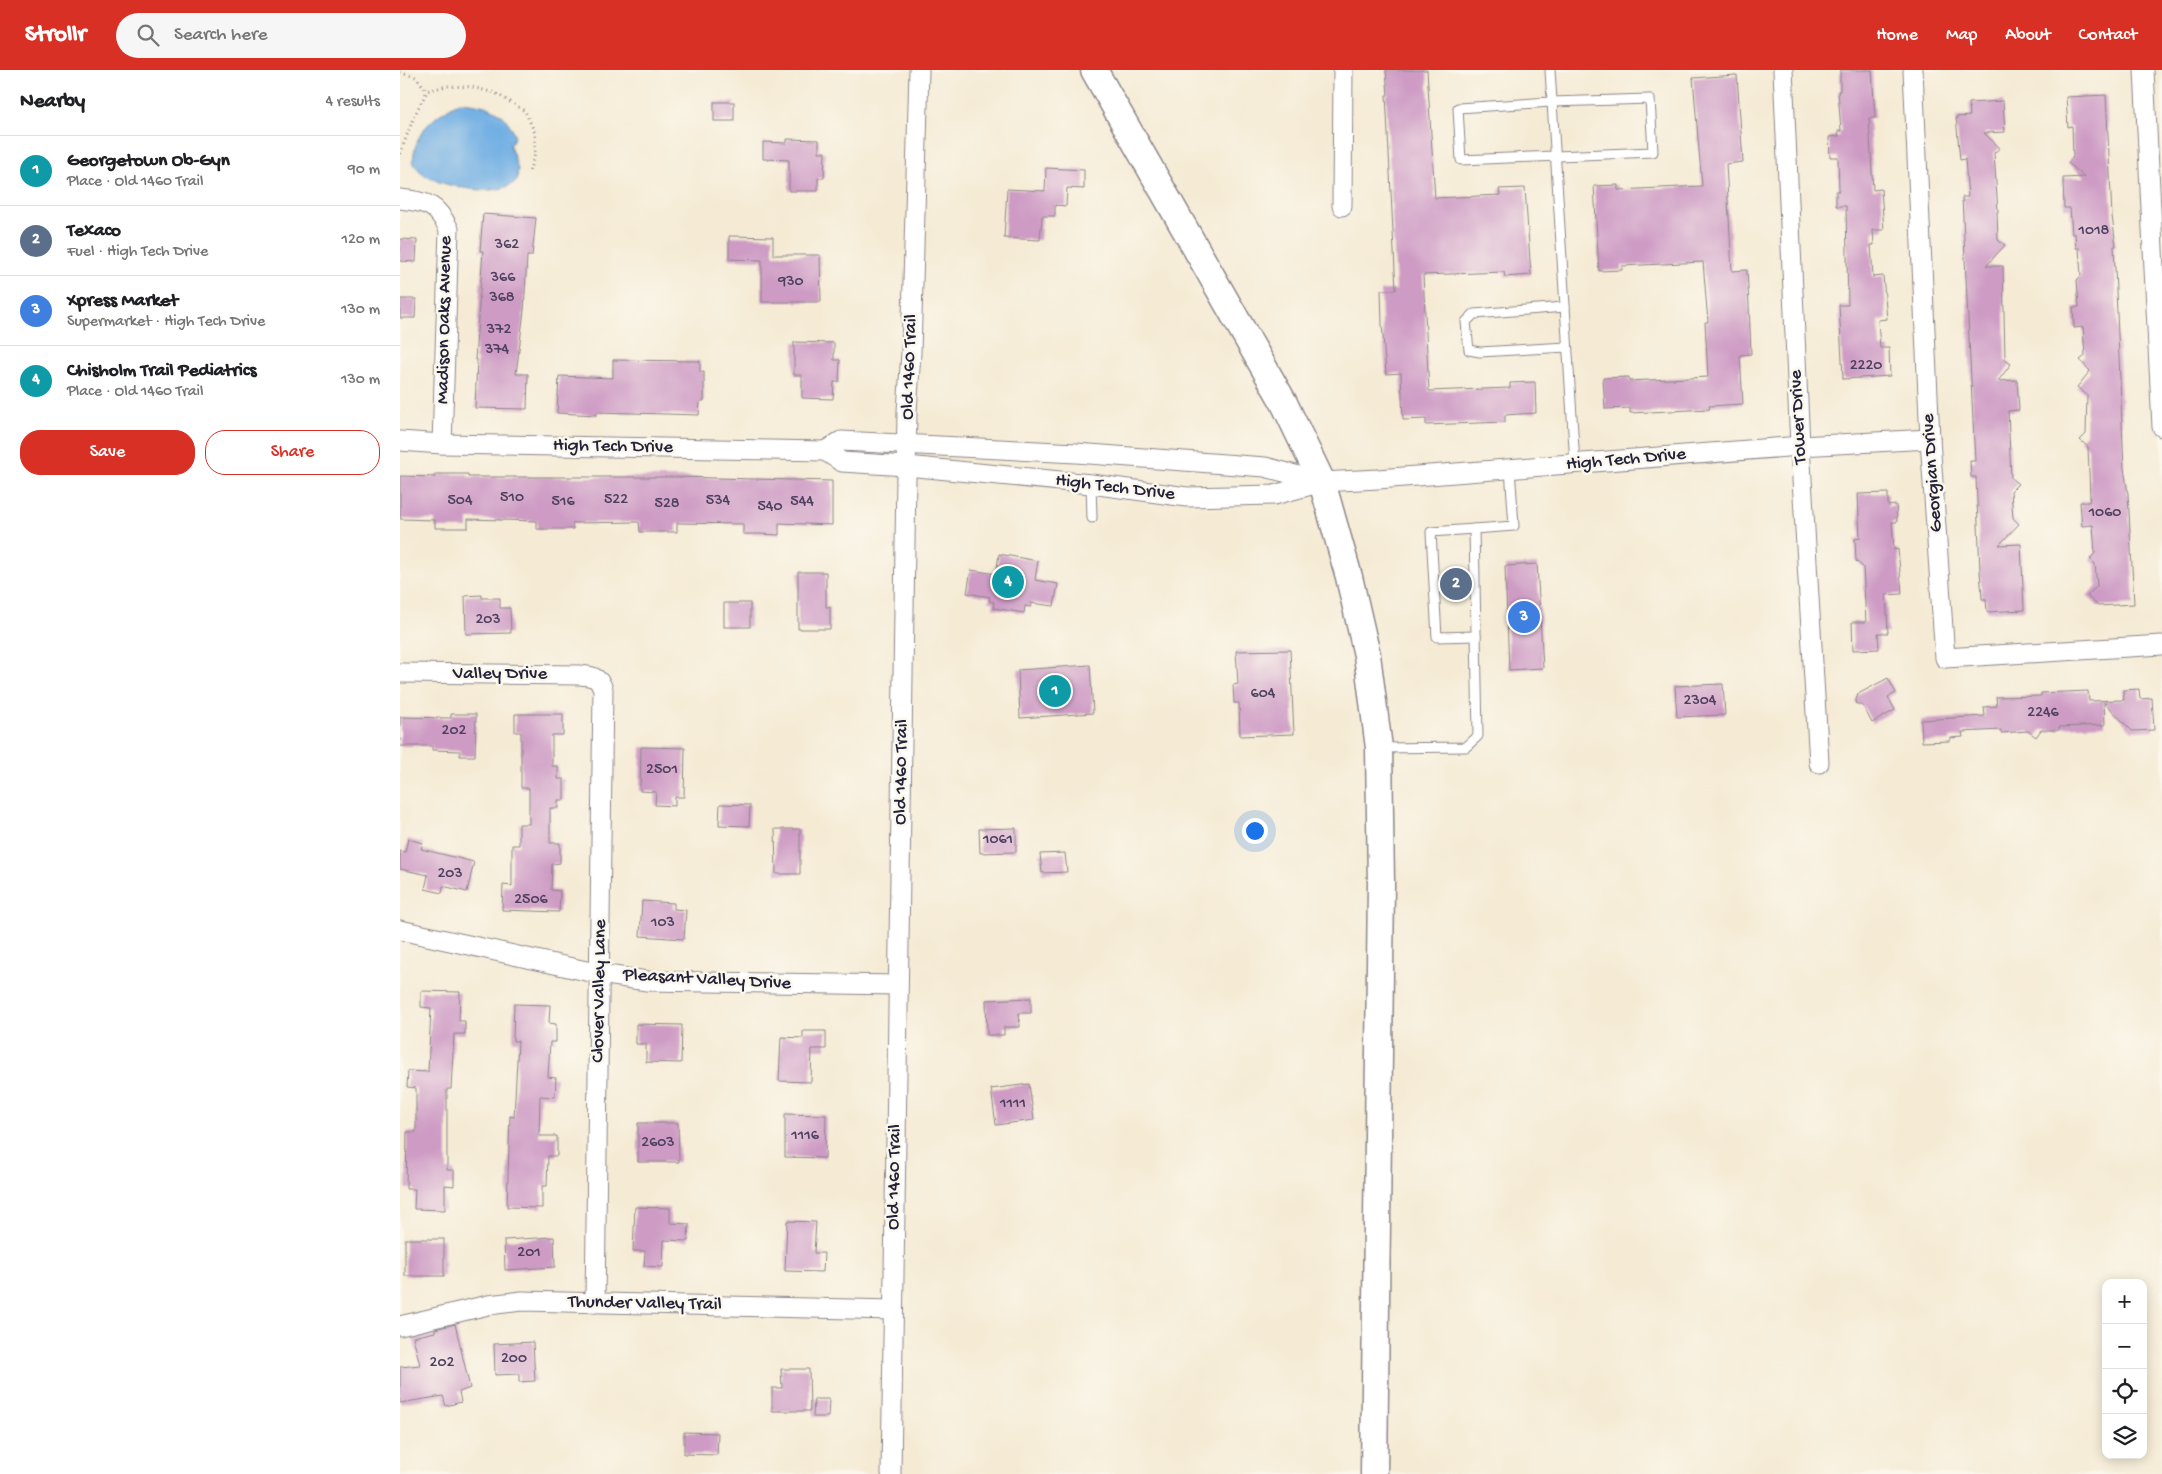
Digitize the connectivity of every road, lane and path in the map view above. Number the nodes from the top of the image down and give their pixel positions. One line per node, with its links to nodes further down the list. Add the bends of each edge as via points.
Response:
1 (919, 70): 22 (street, Old 1460 Trail)
2 (1094, 70): 28 (main road, via 1283,400)
3 (1343, 70): 15 (street)
4 (1550, 70): 10 (lane)
5 (1783, 70): 23 (street, Tower Drive)
6 (1913, 70): 19 (street, Georgian Drive)
7 (2144, 70): 18 (street)
8 (400, 73): 9 (path, via 416,76)
9 (426, 92): 11 (path); 13 (path, via 446,86 472,87 495,93 525,111 535,133 535,154)
10 (1552, 102): 12 (lane); 12 (lane, via 1458,108 1461,160); 12 (lane, via 1650,99 1652,152)
11 (400, 154)
12 (1555, 155): 16 (lane)
13 (530, 172)
14 (400, 199): 21 (street, Madison Oaks Avenue, via 424,201 440,212 449,229)
15 (1342, 206)
16 (1565, 307): 17 (lane); 17 (lane, via 1474,314 1466,322 1469,350)
17 (1567, 347): 25 (lane)
18 (2162, 426)
19 (1930, 438): 23 (street, High Tech Drive); 33 (street, Georgian Drive, via 1945,658)
20 (400, 440): 21 (street, High Tech Drive)
21 (442, 444): 24 (street, High Tech Drive)
22 (907, 445): 24 (street, High Tech Drive, via 841,441); 26 (street, Old 1460 Trail); 28 (street, High Tech Drive, via 1265,467)
23 (1800, 446): 25 (street, High Tech Drive); 37 (street, Tower Drive)
24 (825, 451): 26 (street, High Tech Drive, via 842,462)
25 (1575, 464): 27 (street, High Tech Drive)
26 (906, 466): 29 (street, High Tech Drive); 40 (street, Old 1460 Trail)
27 (1510, 469): 28 (street, High Tech Drive); 31 (lane, via 1514,526)
28 (1322, 482): 29 (street, High Tech Drive, via 1274,495 1187,497); 36 (main road, via 1367,655)
29 (1091, 484): 30 (lane)
30 (1092, 518)
31 (1474, 529): 32 (lane); 32 (lane, via 1431,532 1437,637)
32 (1476, 636): 36 (lane, via 1478,736 1466,747)
33 (2162, 645)
34 (400, 673): 35 (street, Valley Drive, via 580,674)
35 (599, 680): 39 (street, Clover Valley Lane, via 603,689)
36 (1378, 748): 45 (main road, via 1381,884)
37 (1819, 763)
38 (400, 930): 39 (street, Pleasant Valley Drive)
39 (600, 974): 40 (street, Pleasant Valley Drive, via 647,981); 41 (street, Clover Valley Lane)
40 (898, 985): 42 (street, Old 1460 Trail)
41 (595, 1303): 42 (street, Thunder Valley Trail); 43 (street, Thunder Valley Trail, via 522,1301 488,1305)
42 (893, 1310): 44 (street, Old 1460 Trail)
43 (400, 1326)
44 (891, 1474)
45 (1374, 1474)

